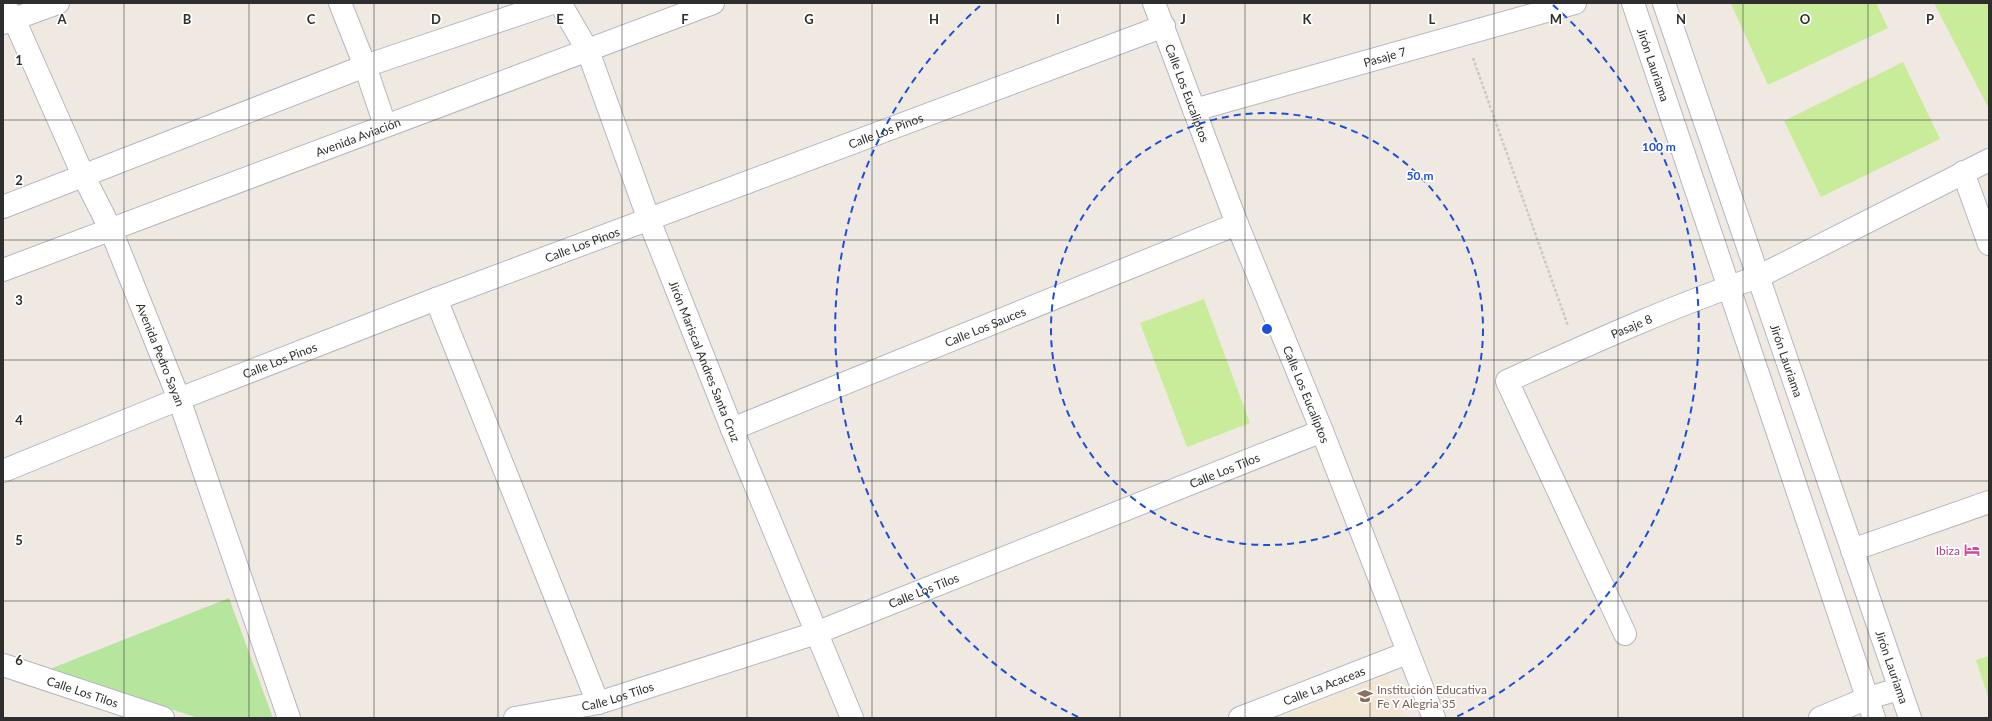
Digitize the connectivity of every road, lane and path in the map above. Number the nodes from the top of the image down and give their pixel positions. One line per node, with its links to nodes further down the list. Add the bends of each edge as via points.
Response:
1 (58, 3): 10 (street)
2 (340, 3): 14 (street)
3 (552, 3): 14 (street)
4 (560, 3): 13 (street, Jirón Mariscal Andres Santa Cruz)
5 (713, 3): 13 (street, Avenida Aviación)
6 (1154, 3): 11 (street, Calle Los Eucaliptos)
7 (1575, 3): 12 (street, Pasaje 7)
8 (1633, 3): 27 (street, Jirón Lauriama)
9 (1664, 3): 26 (street, Jirón Lauriama)
10 (7, 16): 19 (street, Avenida Pedro Sayan)
11 (1164, 26): 15 (street, Calle Los Eucaliptos); 21 (street, Calle Los Pinos)
12 (1465, 35): 15 (street, Pasaje 7); 29 (path)
13 (588, 51): 16 (street, Avenida Aviación); 21 (street, Jirón Mariscal Andres Santa Cruz)
14 (365, 66): 16 (street); 19 (street)
15 (1194, 110): 22 (street, Calle Los Eucaliptos)
16 (385, 125): 23 (street, Avenida Aviación)
17 (1989, 160): 18 (street, Pasaje 8)
18 (1963, 172): 24 (street); 26 (street, Pasaje 8)
19 (83, 175): 20 (street); 23 (street, Avenida Pedro Sayan)
20 (3, 207)
21 (649, 220): 28 (street, Calle Los Pinos); 31 (street, Jirón Mariscal Andres Santa Cruz)
22 (1237, 224): 31 (street, Calle Los Sauces); 32 (street, Calle Los Eucaliptos)
23 (112, 230): 25 (street, Avenida Aviación); 30 (street, Avenida Pedro Sayan)
24 (1989, 244)
25 (3, 270)
26 (1758, 278): 27 (street, Pasaje 8); 35 (street, Jirón Lauriama)
27 (1729, 287): 29 (street, Pasaje 8); 42 (street, Jirón Lauriama)
28 (436, 299): 30 (street, Calle Los Pinos); 41 (street)
29 (1576, 349): 37 (street, Pasaje 8, via 1507,381)
30 (178, 400): 33 (street, Calle Los Pinos); 44 (street, Avenida Pedro Sayan)
31 (732, 429): 36 (street, Jirón Mariscal Andres Santa Cruz)
32 (1322, 432): 36 (street, Calle Los Tilos); 38 (street, Calle Los Eucaliptos)
33 (3, 471)
34 (1989, 502): 35 (street)
35 (1852, 550): 40 (street, Jirón Lauriama)
36 (816, 633): 41 (street, Calle Los Tilos); 46 (street, Jirón Mariscal Andres Santa Cruz)
37 (1625, 634)
38 (1408, 653): 47 (street, Calle La Acaceas); 48 (street, Calle Los Eucaliptos)
39 (3, 665): 43 (street, Calle Los Tilos)
40 (1900, 689): 42 (street); 50 (street, Jirón Lauriama)
41 (598, 703): 45 (street, Calle Los Tilos)
42 (1871, 708): 49 (street)
43 (164, 718)
44 (289, 718)
45 (515, 718)
46 (852, 718)
47 (1240, 718)
48 (1434, 718)
49 (1820, 718)
50 (1910, 718)

